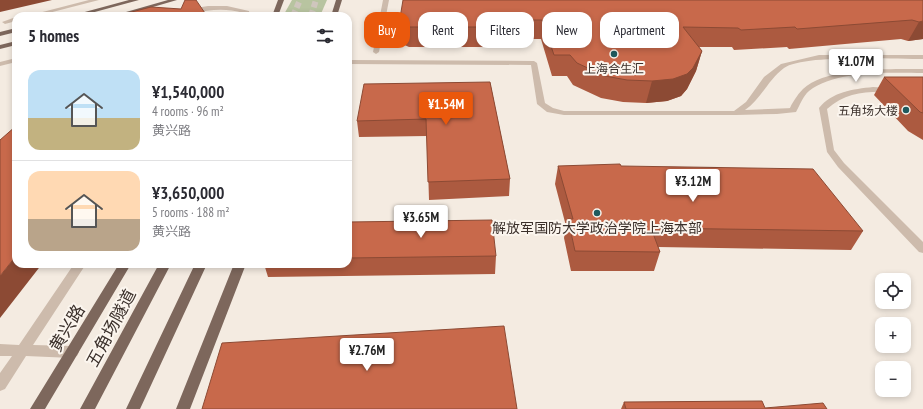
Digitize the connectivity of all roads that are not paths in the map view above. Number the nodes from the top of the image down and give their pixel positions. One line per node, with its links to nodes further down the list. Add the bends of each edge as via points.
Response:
1 (96, 0): 7 (street)
2 (136, 0): 8 (main road)
3 (174, 0): 9 (main road)
4 (281, 0): 12 (main road)
5 (339, 0): 13 (main road)
6 (386, 0): 20 (street)
7 (46, 12)
8 (89, 12)
9 (130, 12)
10 (185, 12): 11 (street, via 216,7 235,8)
11 (247, 12)
12 (276, 12)
13 (335, 12)
14 (12, 20): 15 (street)
15 (5, 22)
16 (12, 31): 17 (main road)
17 (0, 34)
18 (12, 44): 19 (main road)
19 (0, 47)
20 (376, 52)
21 (923, 57): 27 (street, via 819,57 783,65 767,79 749,104)
22 (12, 61): 24 (street)
23 (352, 62): 27 (street, via 534,63 541,104 557,112)
24 (0, 64)
25 (923, 72): 27 (street, via 854,74 822,81 807,89 792,110)
26 (900, 90): 28 (street, via 852,91 827,104 823,108 826,134 830,150 841,165)
27 (736, 113)
28 (923, 248)
29 (77, 268): 35 (street)
30 (123, 268): 36 (main road, 黄兴路)
31 (163, 268): 39 (main road, 五角场隧道)
32 (199, 268): 40 (main road)
33 (238, 268): 41 (main road)
34 (0, 350): 35 (street)
35 (23, 351): 36 (street); 37 (street)
36 (72, 352): 38 (main road, 黄兴路)
37 (0, 385)
38 (37, 409)
39 (87, 409)
40 (133, 409)
41 (183, 409)

